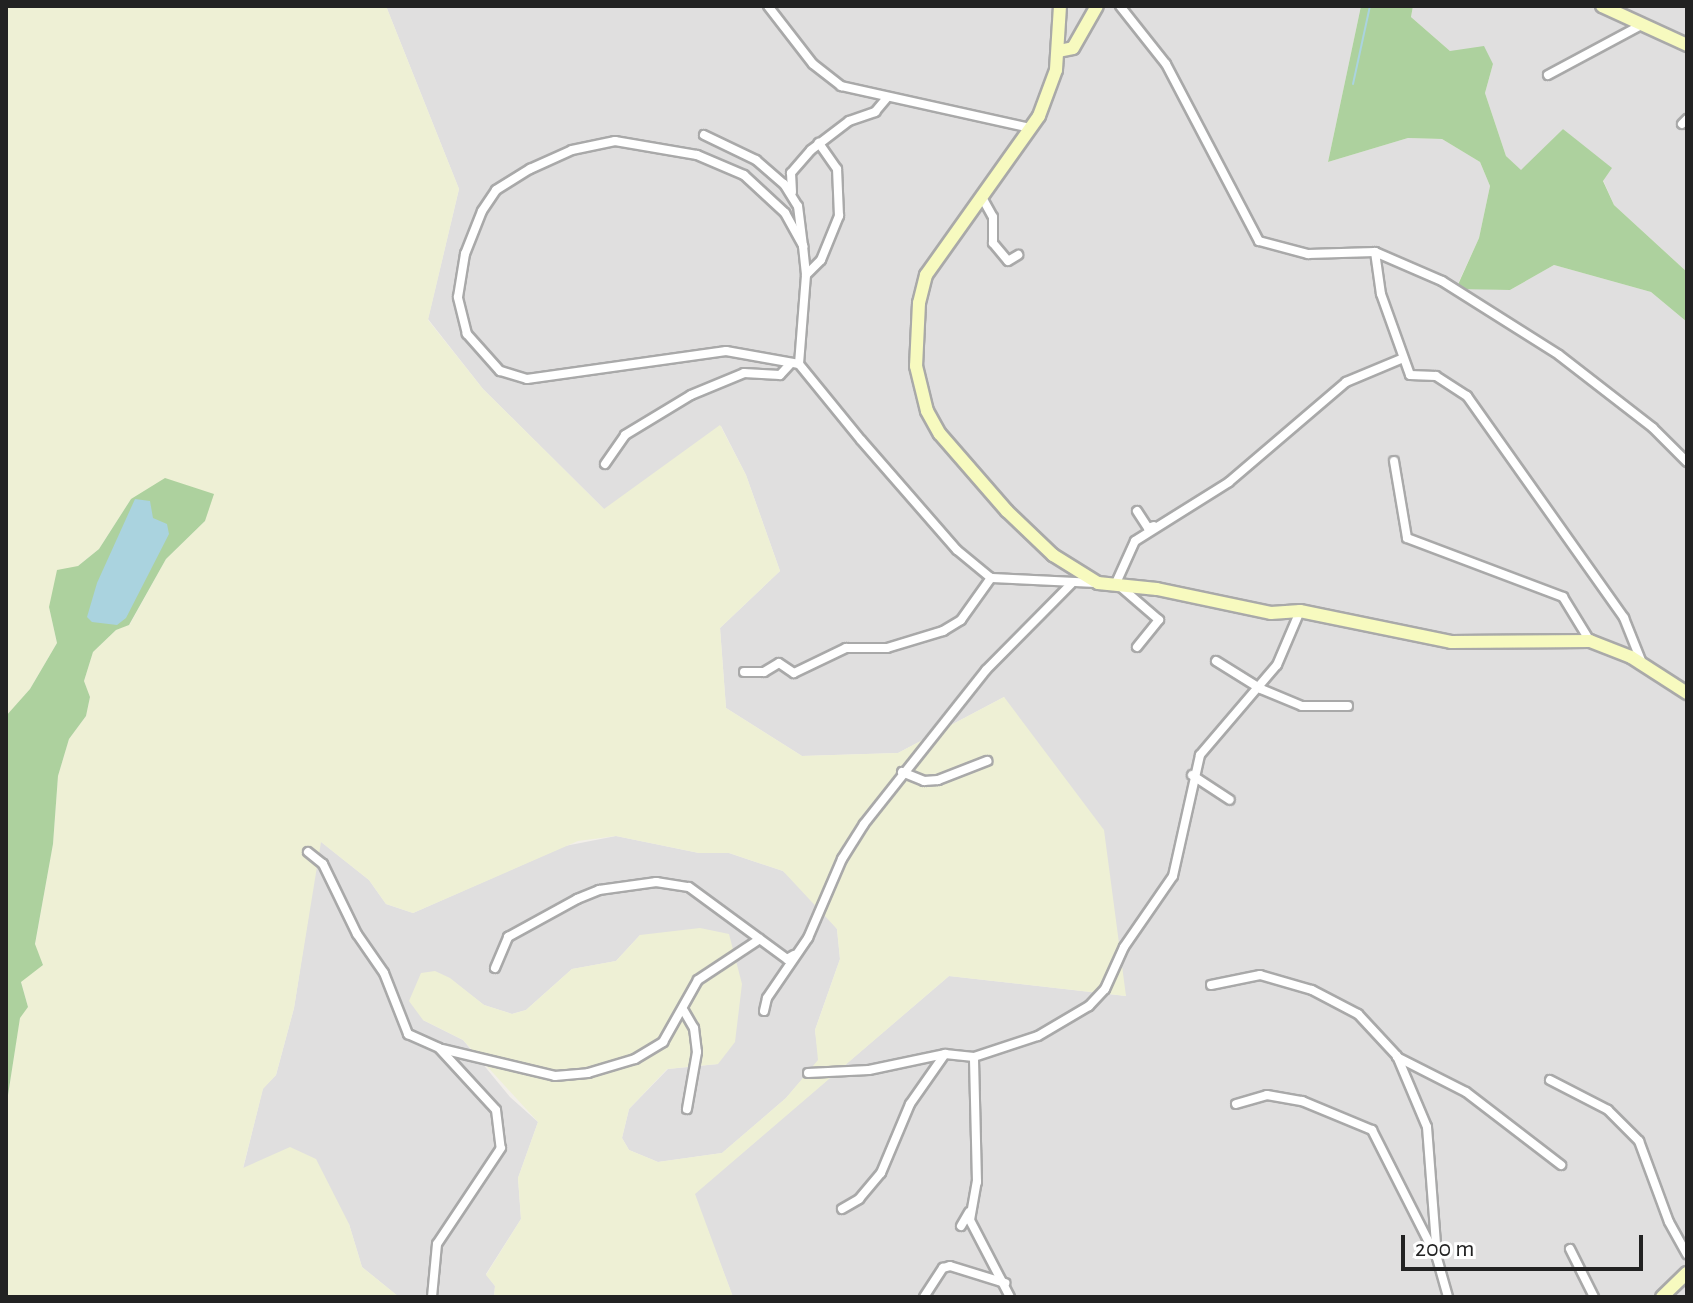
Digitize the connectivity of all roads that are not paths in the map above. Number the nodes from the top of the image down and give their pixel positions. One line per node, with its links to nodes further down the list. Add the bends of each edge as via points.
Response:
1 (768, 6): 10 (street, via 813,64 841,86)
2 (1060, 6): 8 (main road)
3 (1097, 6): 8 (main road, via 1073,48)
4 (1120, 6): 17 (street, via 1166,64 1259,241 1308,254)
5 (1602, 6): 6 (main road)
6 (1644, 23): 7 (main road); 9 (street)
7 (1687, 45)
8 (1059, 51): 11 (main road, via 1051,92)
9 (1548, 75)
10 (886, 99): 11 (street); 13 (street, via 875,112 849,121)
11 (1030, 128): 15 (main road)
12 (704, 135): 14 (street, via 756,160)
13 (819, 143): 14 (street, via 791,173); 19 (street, via 837,169 841,200 828,246)
14 (792, 194): 16 (street, via 803,222)
15 (984, 201): 18 (street, via 993,217 993,243 1008,261); 28 (main road, via 926,275 916,341 919,388 940,434 1007,511 1053,555)
16 (803, 246): 19 (street); 21 (street, via 785,213 731,168 650,143 615,141 572,150 496,190 465,254 458,297 462,324 479,352 500,371 527,379 726,351)
17 (1375, 252): 20 (street); 23 (street, via 1442,281 1559,355 1653,428)
18 (1018, 255)
19 (806, 275): 21 (street)
20 (1401, 359): 26 (street, via 1346,382 1229,482 1188,511); 35 (street, via 1410,375 1436,376 1467,396 1624,618)
21 (795, 364): 24 (street, via 780,375 744,373 691,395 625,435); 27 (street, via 957,550)
22 (1394, 461): 32 (street, via 1407,538 1563,597)
23 (1687, 462)
24 (605, 464)
25 (1137, 511): 26 (street, via 1148,528)
26 (1154, 526): 29 (street, via 1135,541)
27 (991, 578): 30 (street); 36 (street, via 961,620 943,631 887,648 846,648 794,673 779,663 764,672)
28 (1098, 583): 29 (main road); 30 (street)
29 (1116, 583): 31 (main road, via 1271,613); 33 (street, via 1159,620)
30 (1071, 584): 41 (street, via 986,670)
31 (1300, 611): 32 (main road, via 1451,642); 37 (street)
32 (1590, 641): 35 (main road)
33 (1137, 647)
34 (1216, 661): 37 (street)
35 (1642, 663): 38 (main road)
36 (744, 672)
37 (1261, 689): 39 (street, via 1302,706); 42 (street, via 1212,737)
38 (1687, 693)
39 (1348, 706)
40 (987, 761): 41 (street, via 938,780 924,781)
41 (902, 772): 46 (street, via 842,859)
42 (1192, 775): 43 (street); 54 (street, via 1173,876 1124,947 1105,989 1089,1006 1038,1036)
43 (1230, 800)
44 (308, 852): 51 (street, via 323,864 357,934 384,973 400,1023 416,1040)
45 (760, 939): 46 (street, via 787,959); 47 (street, via 704,896 681,884 656,882 599,890 577,899 508,937); 49 (street, via 698,980)
46 (796, 954): 50 (street, via 774,984)
47 (495, 968)
48 (1211, 985): 53 (street, via 1260,975 1312,990 1358,1014)
49 (684, 1011): 51 (street, via 659,1046 588,1073 555,1076); 58 (street, via 694,1028 697,1052)
50 (764, 1011)
51 (439, 1048): 68 (street, via 490,1099 503,1135 501,1148 437,1244)
52 (945, 1054): 54 (street); 55 (street, via 869,1070); 60 (street, via 910,1104 881,1173 859,1199)
53 (1397, 1056): 59 (street, via 1466,1092); 65 (street, via 1427,1127)
54 (974, 1057): 61 (street, via 977,1182)
55 (808, 1073)
56 (1550, 1080): 64 (street, via 1608,1110 1639,1141 1669,1222)
57 (1236, 1104): 65 (street, via 1267,1095 1302,1101 1372,1130)
58 (687, 1109)
59 (1561, 1165)
60 (842, 1209)
61 (970, 1212): 62 (street); 67 (street, via 972,1231)
62 (961, 1226)
63 (1570, 1249): 72 (street)
64 (1687, 1254)
65 (1437, 1258): 71 (street)
66 (1687, 1273): 73 (main road)
67 (1005, 1283): 69 (street, via 950,1266 943,1268); 70 (street)
68 (432, 1297)
69 (924, 1297)
70 (1010, 1297)
71 (1448, 1297)
72 (1594, 1297)
73 (1662, 1297)

